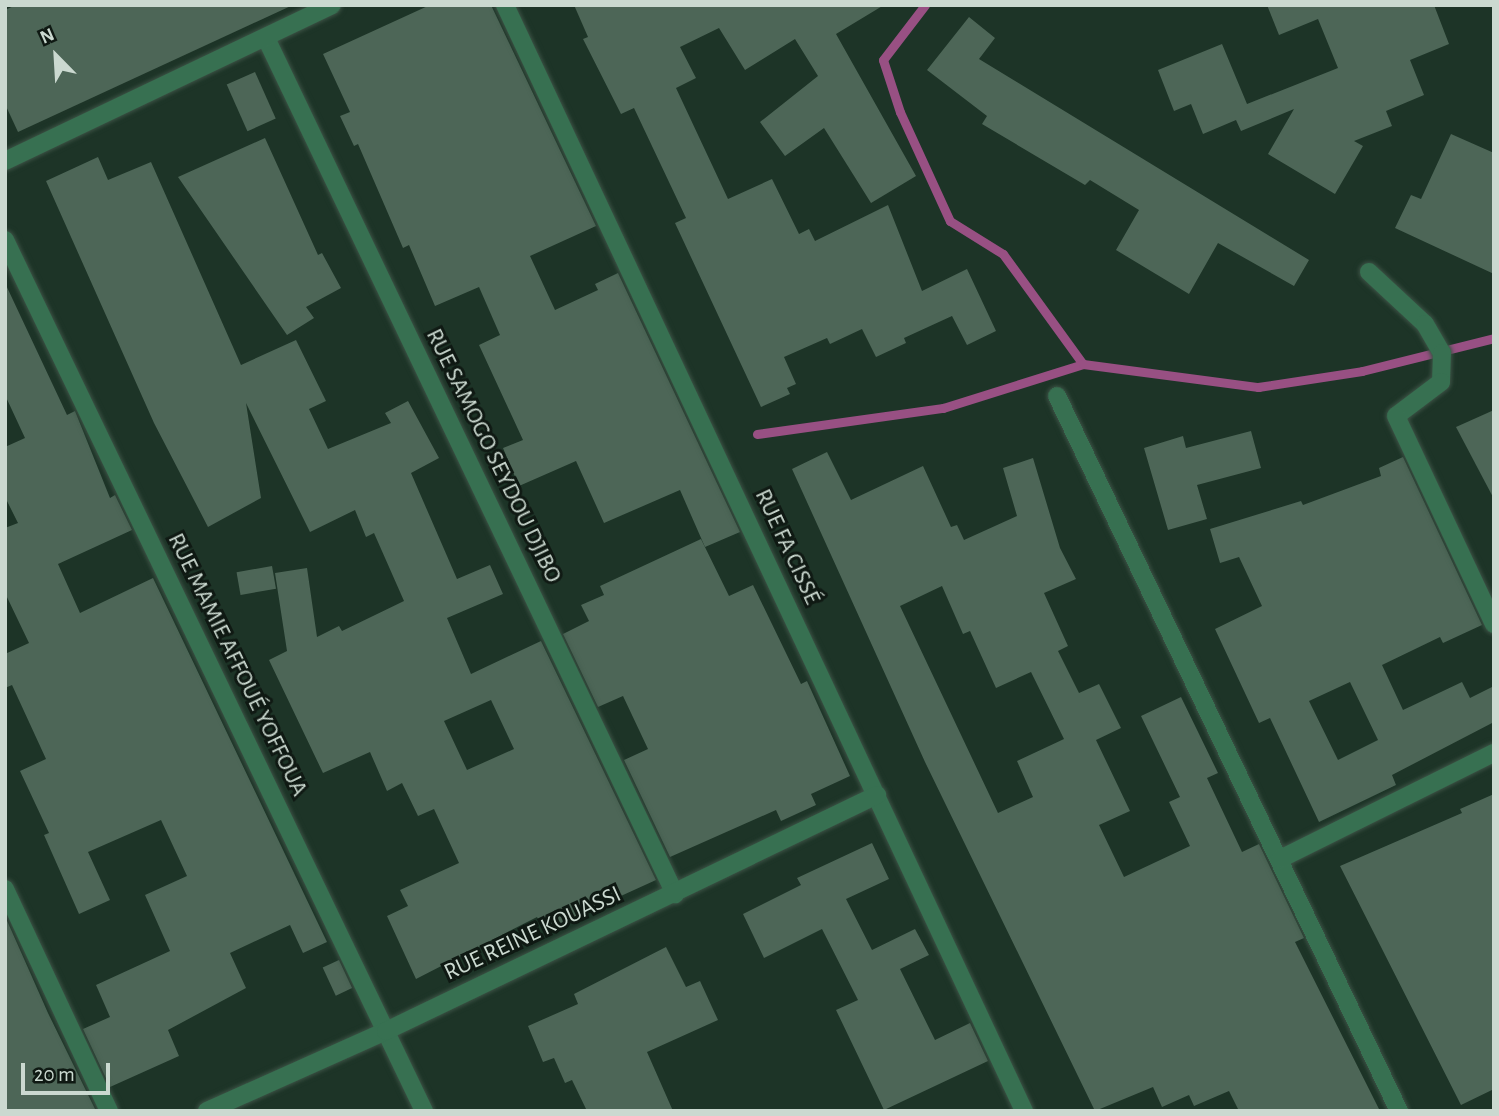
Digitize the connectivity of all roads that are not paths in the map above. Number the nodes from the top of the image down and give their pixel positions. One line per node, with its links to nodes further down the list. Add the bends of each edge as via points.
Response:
1 (332, 5): 3 (street)
2 (505, 5): 10 (street, RUE FA CISSÉ)
3 (266, 38): 4 (street); 13 (street, RUE SAMOGO SEYDOU DJIBO)
4 (5, 161)
5 (5, 240): 14 (street, RUE MAMIE AFFOUÉ YOFFOUA)
6 (1369, 272): 8 (street, via 1425,324 1442,353 1441,382 1396,415)
7 (1057, 396): 11 (street)
8 (1494, 624)
9 (1494, 753): 11 (street)
10 (877, 794): 13 (street, RUE REINE KOUASSI); 18 (street, RUE FA CISSÉ)
11 (1280, 859): 19 (street)
12 (5, 889): 15 (street)
13 (675, 894): 14 (street, RUE REINE KOUASSI)
14 (386, 1031): 16 (street, RUE REINE KOUASSI); 17 (street, RUE MAMIE AFFOUÉ YOFFOUA)
15 (108, 1111)
16 (207, 1111)
17 (424, 1111)
18 (1024, 1111)
19 (1399, 1111)

